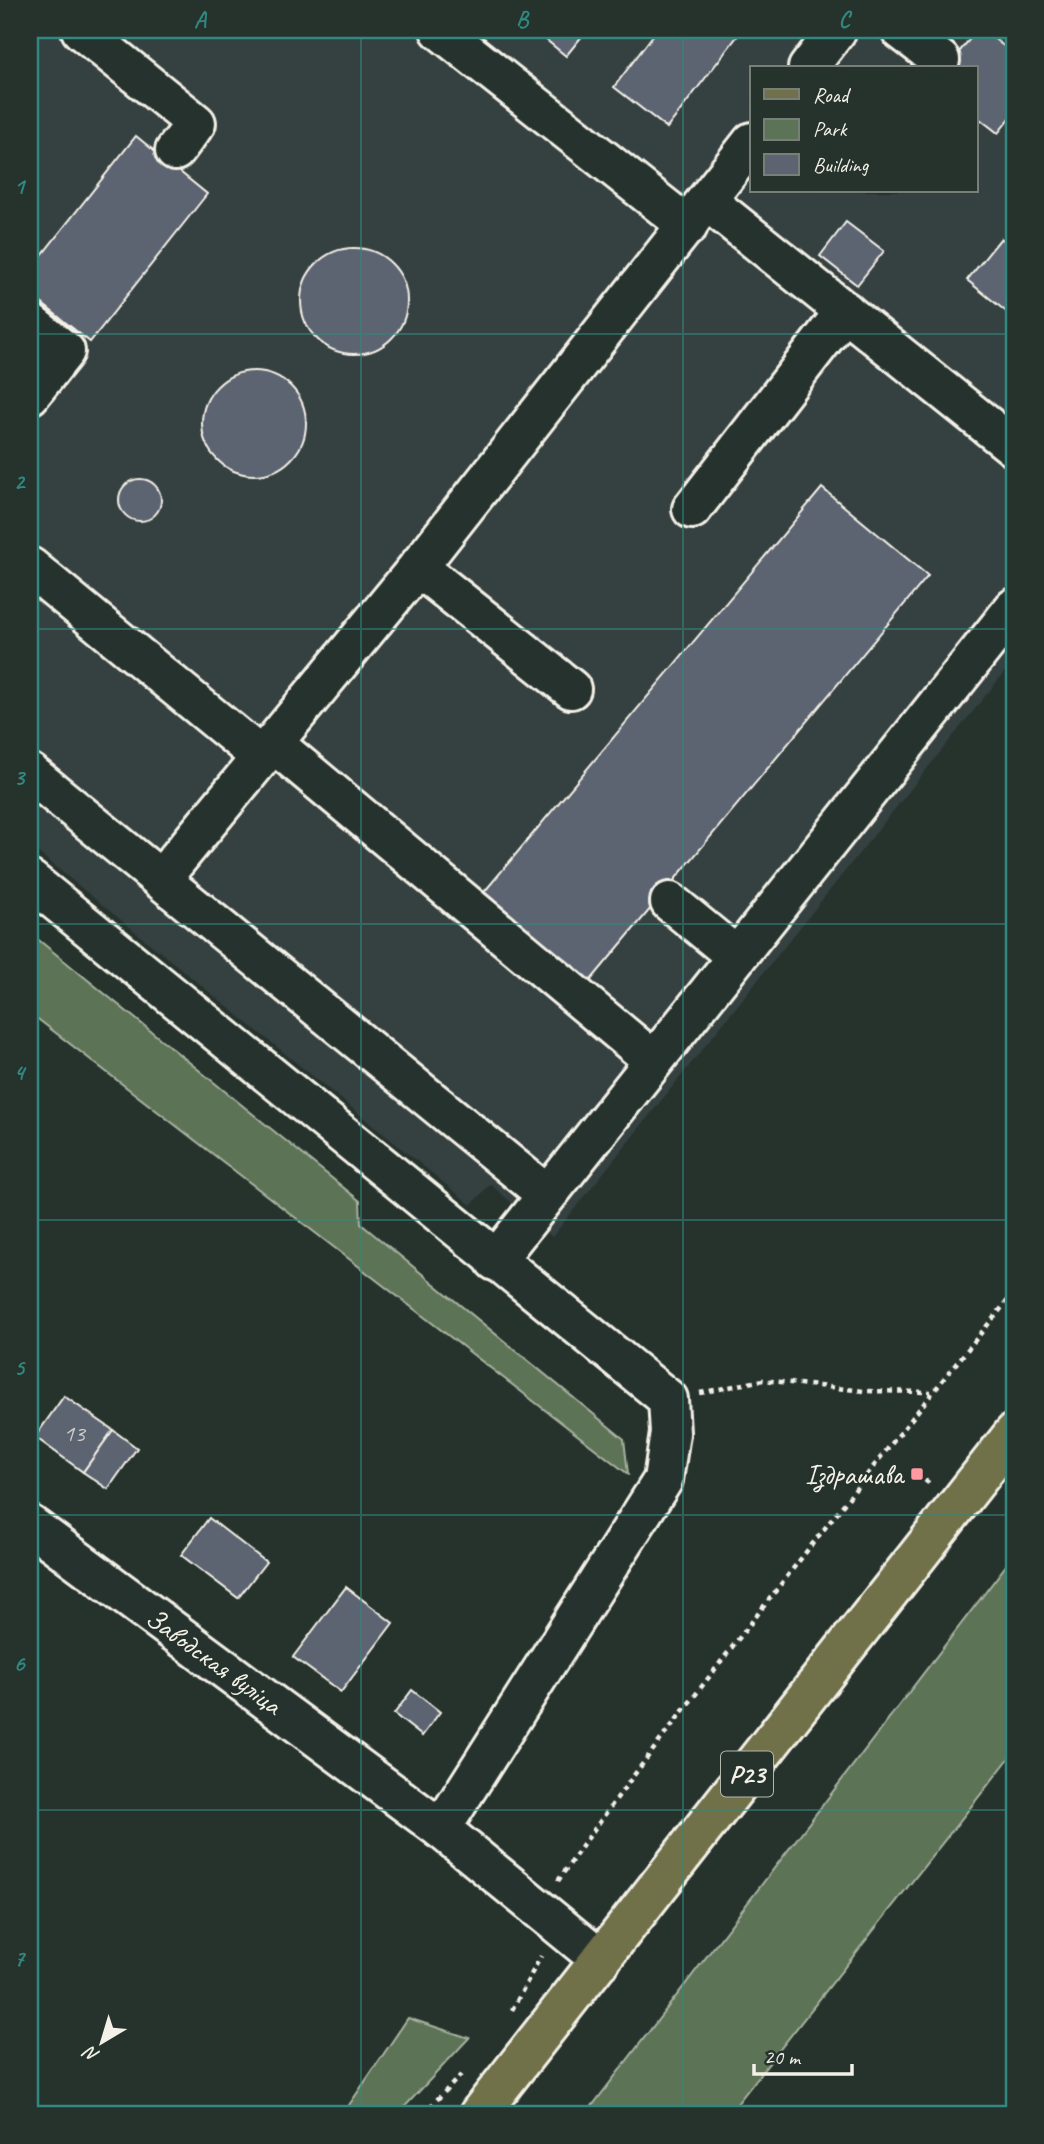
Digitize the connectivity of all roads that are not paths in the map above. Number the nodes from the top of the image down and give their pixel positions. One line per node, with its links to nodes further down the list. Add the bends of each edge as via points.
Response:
1 (81, 30): 8 (street, via 196,123)
2 (440, 30): 9 (street)
3 (837, 30): 6 (street)
4 (901, 30): 5 (street)
5 (940, 60)
6 (810, 66)
7 (750, 145): 9 (street)
8 (175, 151)
9 (698, 213): 10 (street); 16 (street)
10 (845, 311): 13 (street); 14 (street)
11 (30, 323): 12 (street, via 65,351)
12 (30, 395)
13 (1014, 447)
14 (692, 509)
15 (30, 567): 19 (street)
16 (418, 567): 18 (street); 19 (street)
17 (1014, 608): 24 (street)
18 (571, 688)
19 (267, 750): 21 (street); 25 (street)
20 (30, 774): 21 (street)
21 (161, 879): 26 (street)
22 (30, 880): 27 (street)
23 (670, 902): 24 (street)
24 (736, 956): 25 (street)
25 (653, 1060): 26 (street)
26 (547, 1194): 27 (street)
27 (495, 1261): 30 (street, via 667,1399 670,1433 663,1480)
28 (1014, 1433): 31 (main road, Р23)
29 (30, 1524): 30 (street, Заводская вуліца)
30 (441, 1829): 31 (street, Заводская вуліца)
31 (601, 1960): 32 (main road, Р23)
32 (479, 2114)

